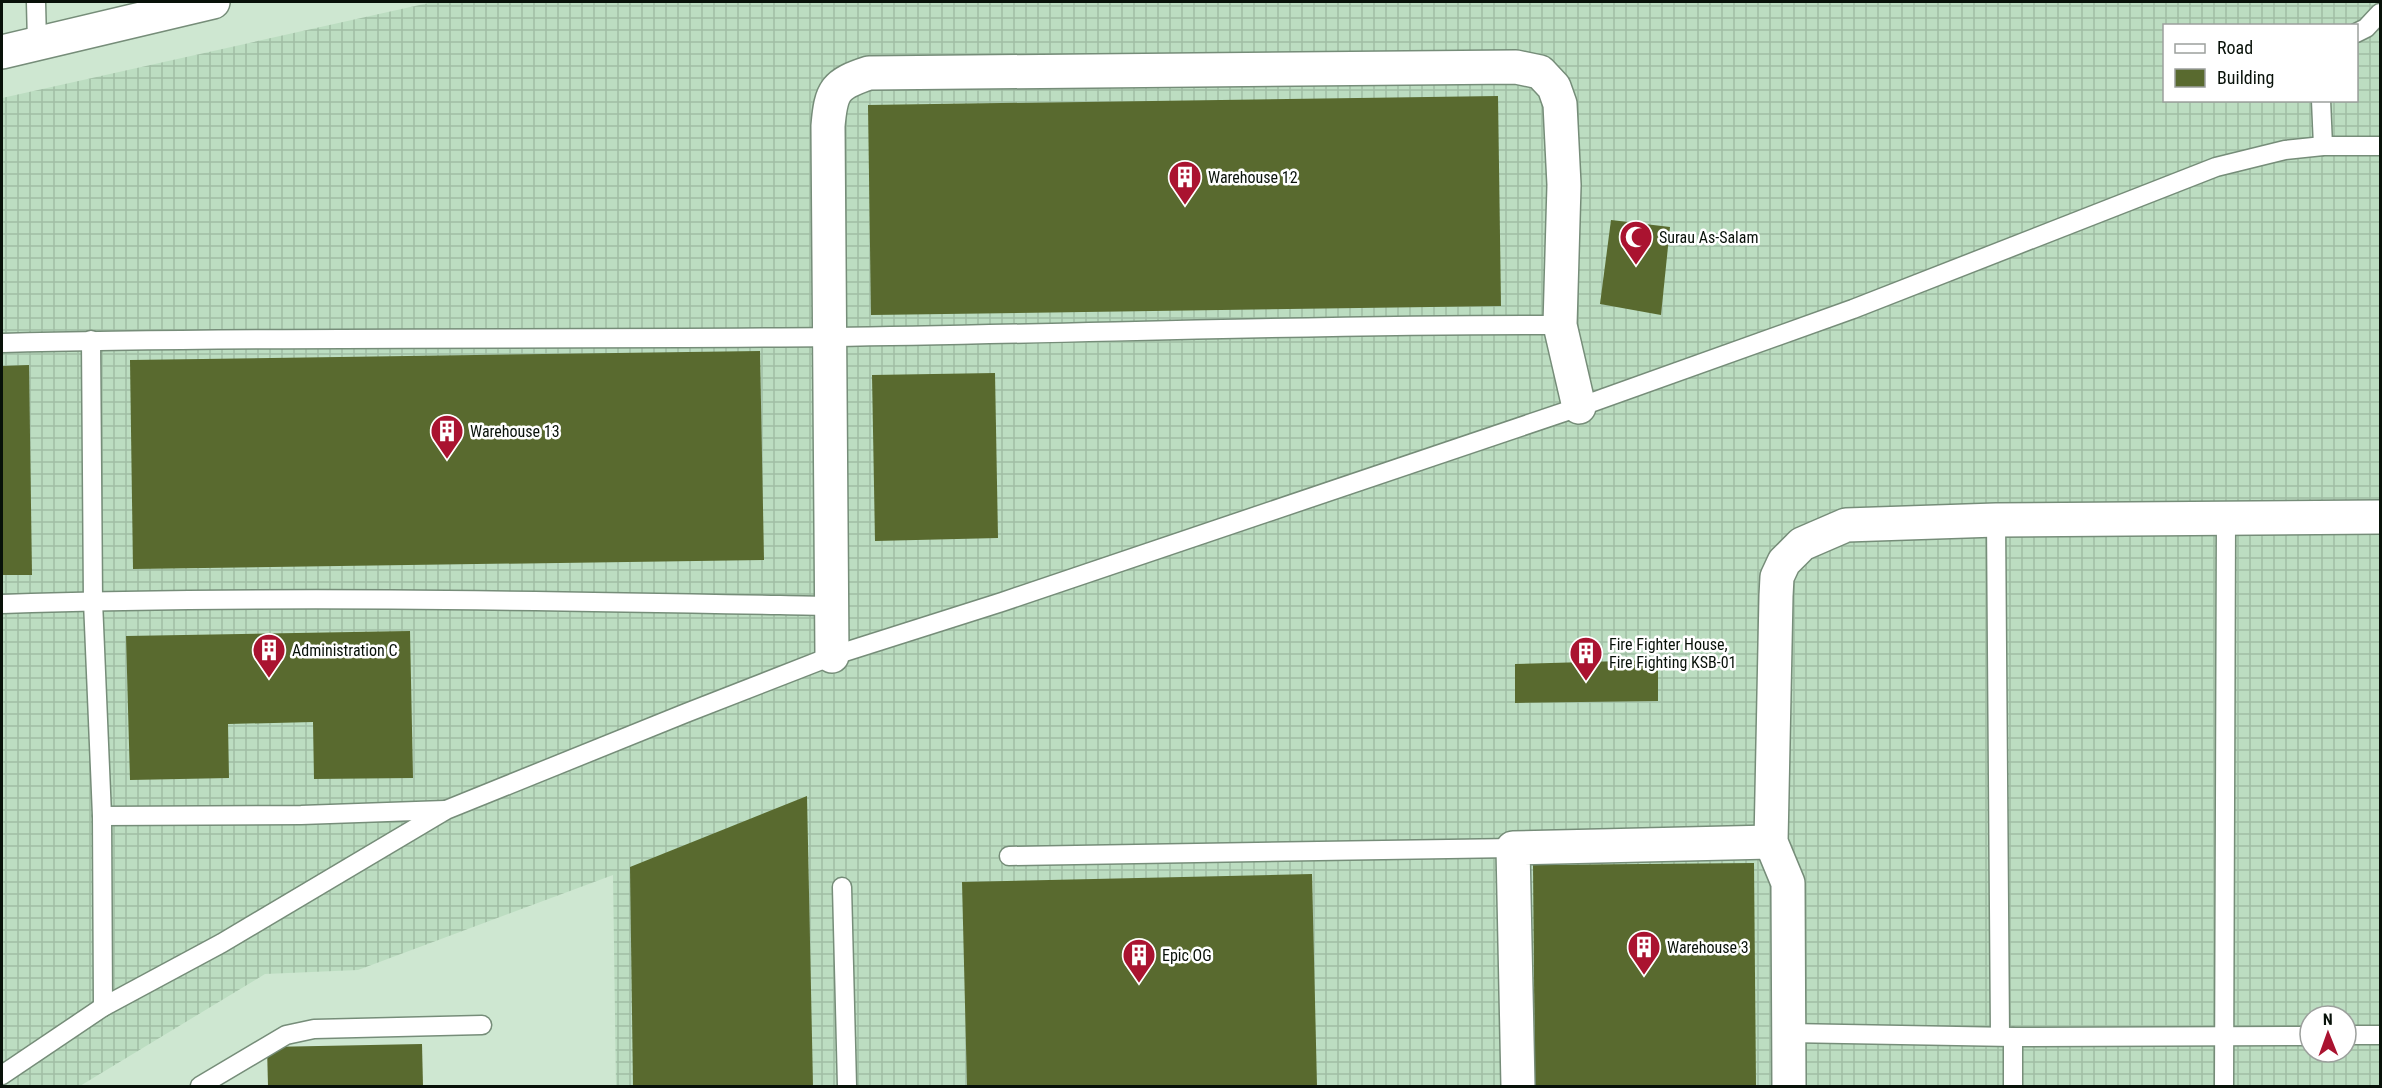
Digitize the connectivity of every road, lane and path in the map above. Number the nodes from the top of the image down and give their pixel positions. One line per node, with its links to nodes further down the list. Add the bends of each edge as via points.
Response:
1 (36, 2): 5 (lane)
2 (213, 2): 5 (street)
3 (2380, 13): 4 (lane)
4 (2358, 32)
5 (37, 43): 6 (street)
6 (2, 52)
7 (2322, 102): 8 (lane)
8 (2323, 146): 9 (lane); 14 (lane, via 2284,150 2216,166 1854,309)
9 (2380, 146)
10 (1560, 325): 11 (lane, via 1395,324); 11 (street, via 1563,135 1554,87 1540,72 1516,67 869,73 843,81 830,101); 14 (street)
11 (830, 337): 12 (lane); 20 (street)
12 (91, 340): 13 (lane); 18 (lane)
13 (2, 343)
14 (1579, 407): 21 (lane)
15 (2380, 518): 16 (street)
16 (2226, 519): 17 (street); 34 (lane)
17 (1996, 520): 24 (street, via 1846,525 1802,544 1784,562 1777,578 1776,596); 33 (lane)
18 (93, 601): 19 (lane); 20 (lane, via 521,600); 23 (lane)
19 (2, 604)
20 (831, 606): 21 (street)
21 (832, 656): 22 (lane)
22 (446, 810): 23 (lane); 28 (lane, via 222,943)
23 (102, 816): 28 (lane)
24 (1771, 842): 25 (street); 30 (street, via 1788,883)
25 (1514, 848): 26 (lane); 39 (street)
26 (1009, 856)
27 (842, 887): 38 (lane)
28 (103, 1007): 36 (lane)
29 (482, 1025): 37 (lane, via 314,1029 295,1033)
30 (1788, 1033): 33 (lane); 40 (street)
31 (2358, 1035): 32 (lane)
32 (2380, 1035)
33 (2007, 1036): 34 (lane); 41 (lane)
34 (2224, 1036): 35 (lane); 42 (lane)
35 (2298, 1036)
36 (2, 1075)
37 (200, 1086)
38 (847, 1086)
39 (1518, 1086)
40 (1789, 1086)
41 (2013, 1086)
42 (2224, 1086)

